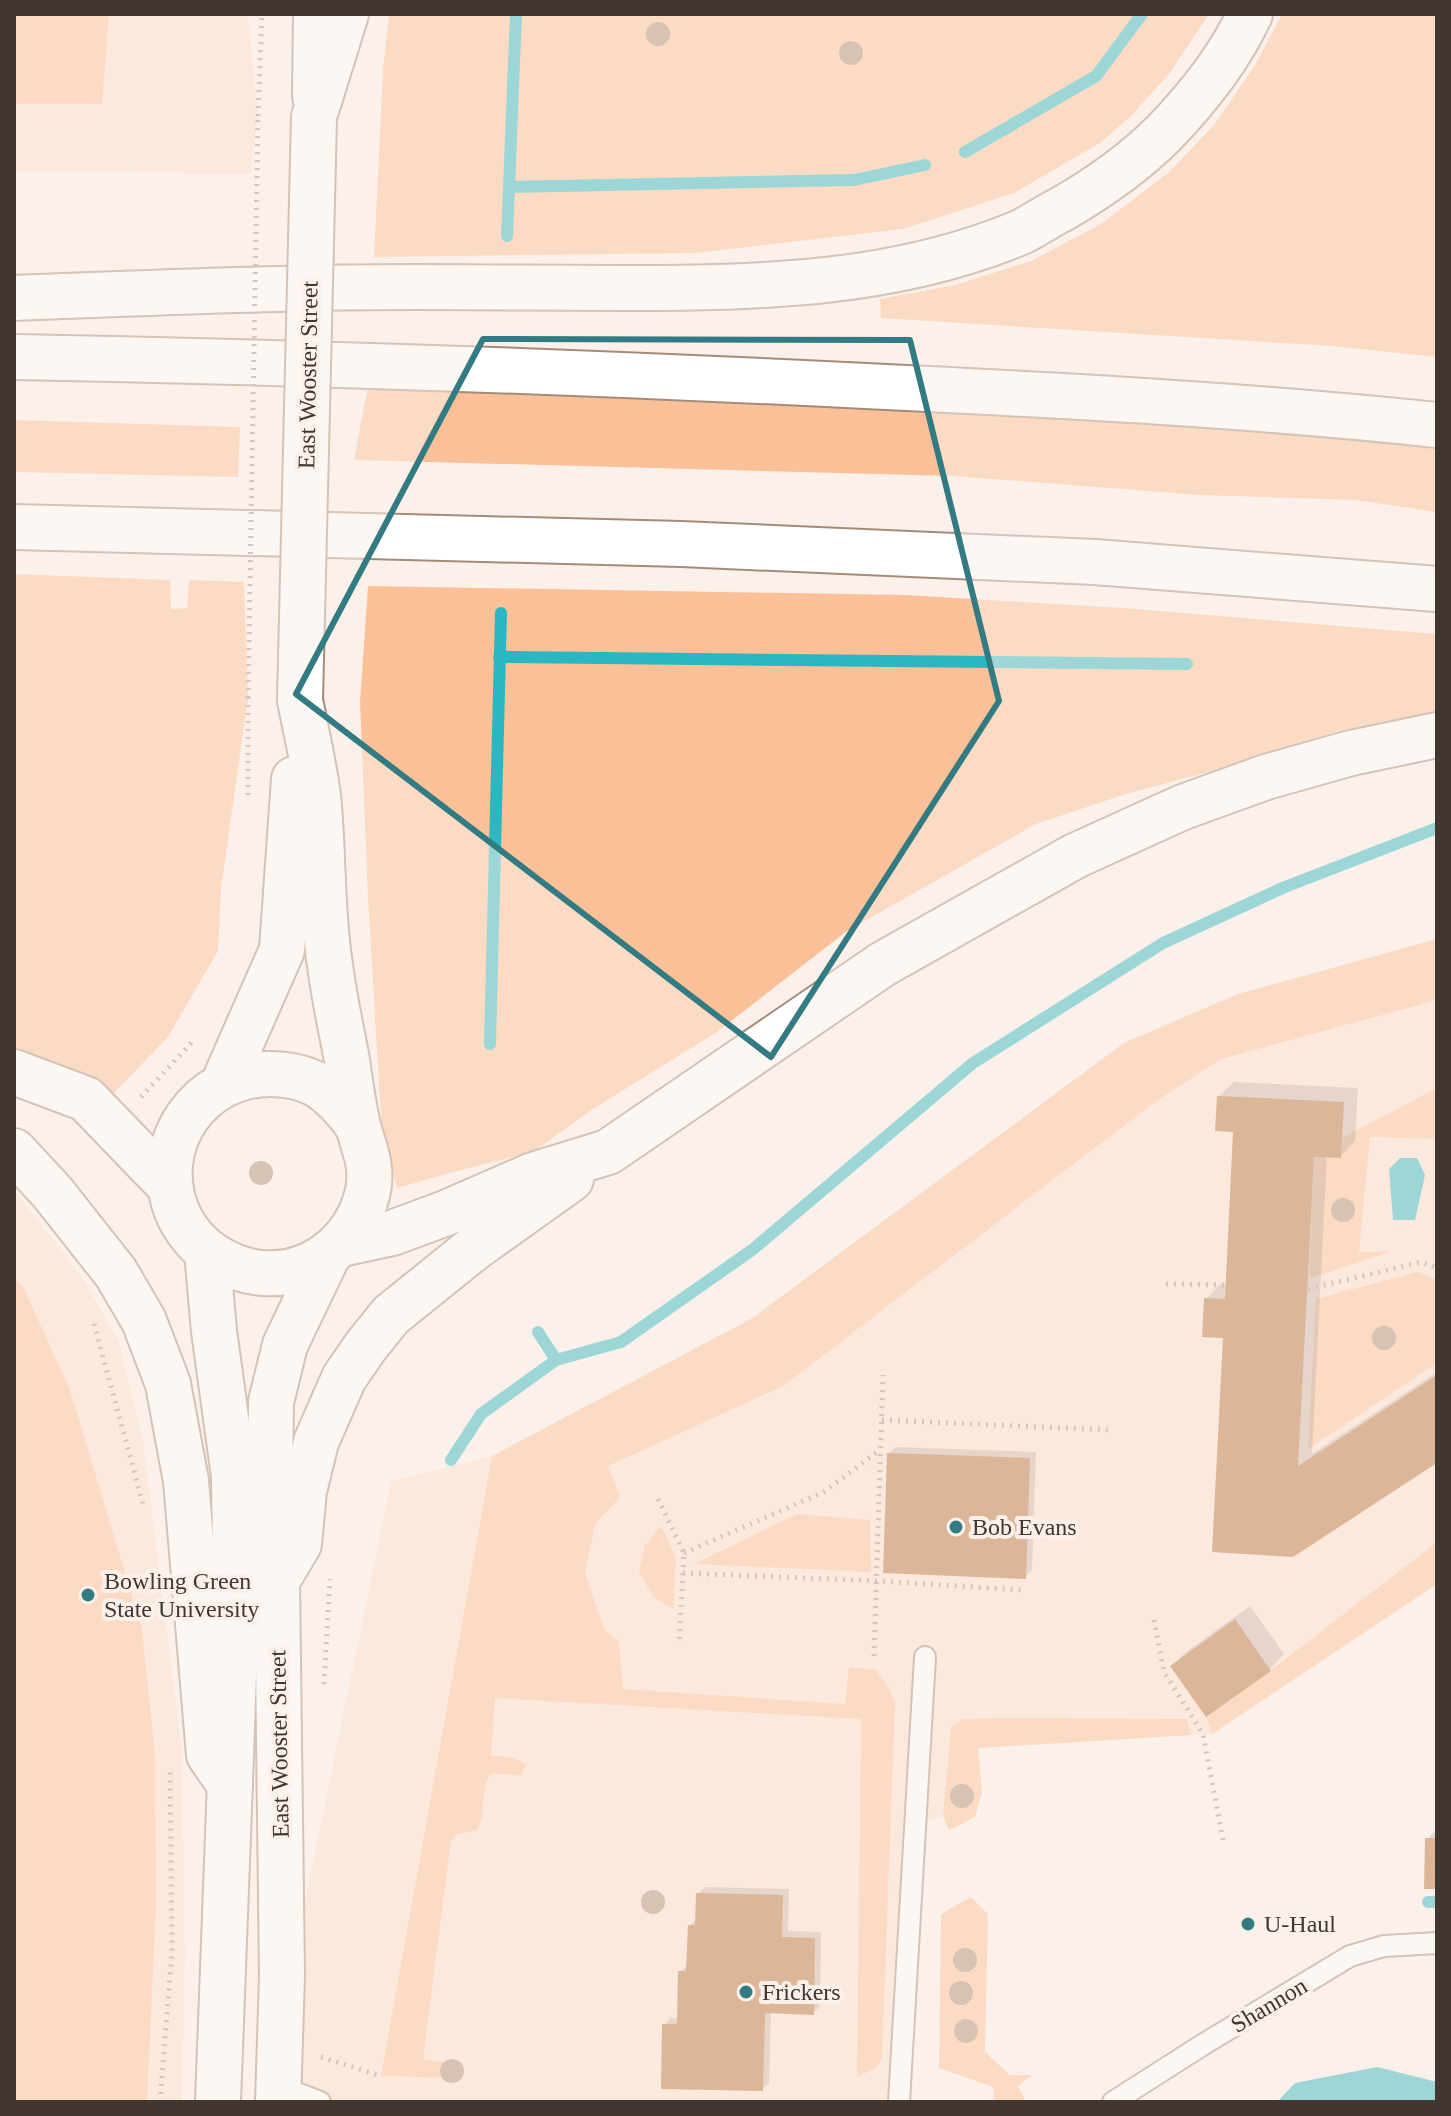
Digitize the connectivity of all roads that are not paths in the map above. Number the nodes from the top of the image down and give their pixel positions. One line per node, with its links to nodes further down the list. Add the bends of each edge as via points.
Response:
1 (346, 14): 4 (main road)
2 (1250, 14): 5 (main road, via 1190,106 1102,186 1024,230 912,268 823,281 704,288 322,287)
3 (317, 26): 4 (main road, East Wooster Street)
4 (314, 117): 10 (main road, East Wooster Street, bridge)
5 (14, 298)
6 (14, 357): 7 (main road, via 669,376 1061,396)
7 (1437, 425)
8 (14, 527): 9 (main road, via 681,544 1095,562)
9 (1437, 589)
10 (300, 700): 13 (main road, East Wooster Street, via 282,950); 14 (main road, East Wooster Street, via 318,794 329,962)
11 (1437, 735): 16 (main road, via 1266,777 1183,807 1075,856 883,964)
12 (14, 1072): 17 (main road, via 86,1099)
13 (223, 1084): 14 (main road, East Wooster Street, via 253,1074 284,1074 314,1083 340,1101); 17 (main road, East Wooster Street, via 199,1102 181,1127 171,1155)
14 (358, 1126): 18 (main road, East Wooster Street, via 368,1157 368,1188 359,1218)
15 (14, 1151): 22 (main road, via 116,1273 144,1321 168,1384 186,1481 209,1755)
16 (608, 1152): 18 (main road, via 533,1175 392,1233); 20 (main road, via 391,1315 366,1346 344,1378 316,1442 299,1544)
17 (170, 1186): 19 (main road, East Wooster Street, via 176,1211)
18 (335, 1249): 19 (main road, East Wooster Street, via 290,1272 261,1274 232,1267); 20 (main road, East Wooster Street, via 285,1345 271,1402)
19 (207, 1252): 22 (main road, East Wooster Street, via 234,1476)
20 (277, 1581): 24 (main road, East Wooster Street, via 282,1976 295,2041)
21 (925, 1657): 27 (lane)
22 (230, 1785): 25 (main road, East Wooster Street)
23 (1437, 1943): 28 (lane, Shannon, via 1384,1946 1350,1956)
24 (279, 2094): 26 (lane)
25 (218, 2102)
26 (320, 2102)
27 (899, 2102)
28 (1113, 2102)

